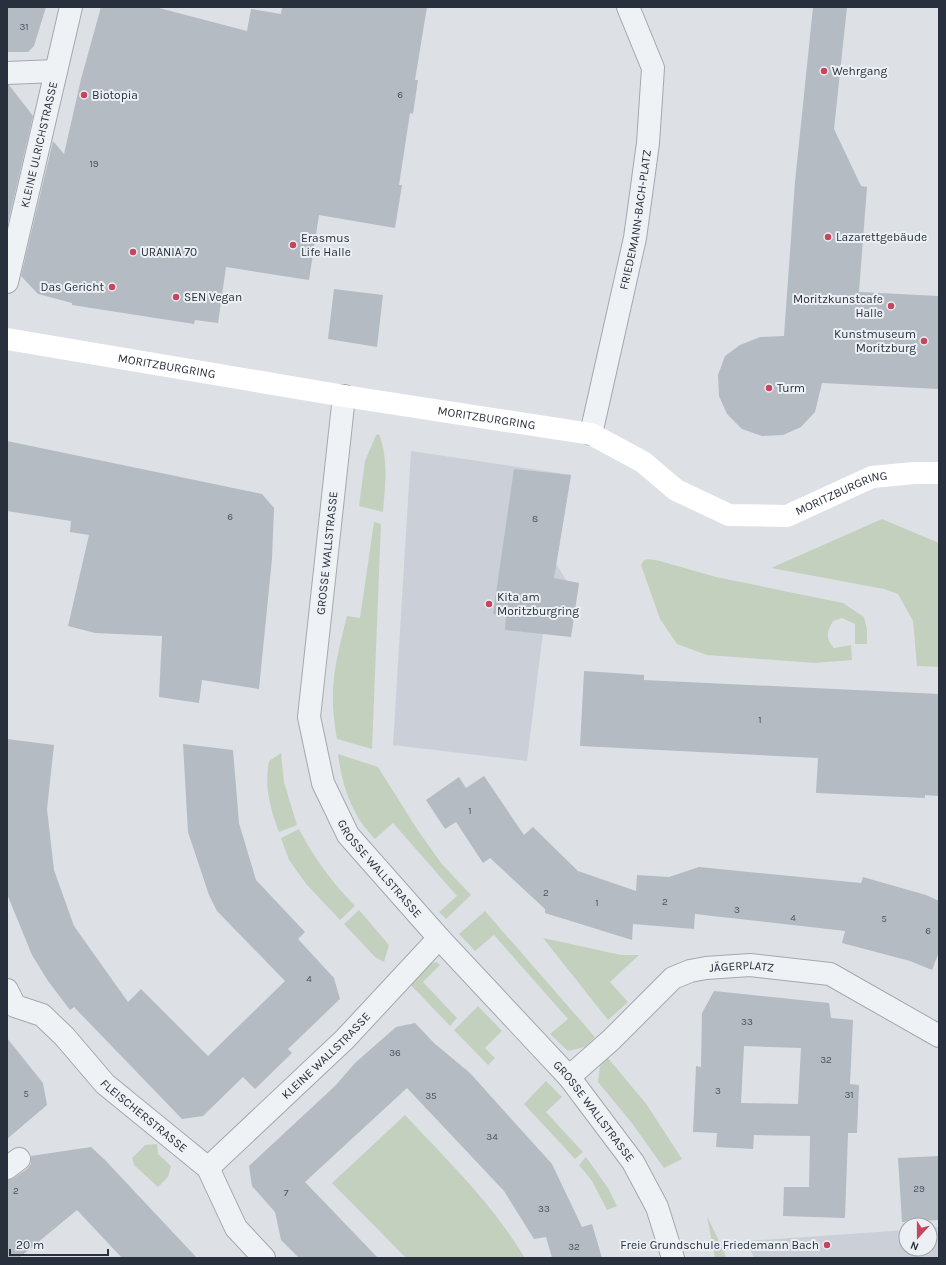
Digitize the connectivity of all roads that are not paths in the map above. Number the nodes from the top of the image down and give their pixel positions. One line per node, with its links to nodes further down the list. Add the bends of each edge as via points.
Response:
1 (71, 7): 3 (street, KLEINE ULRICHSTRASSE)
2 (628, 7): 8 (street, FRIEDEMANN-BACH-PLATZ, via 653,68 648,143 635,238)
3 (56, 71): 4 (street); 5 (street, KLEINE ULRICHSTRASSE)
4 (7, 73)
5 (7, 282)
6 (7, 339): 7 (street, MORITZBURGRING)
7 (344, 396): 8 (street, MORITZBURGRING); 10 (street, GROSSE WALLSTRASSE, via 309,717 323,783 348,836)
8 (591, 434): 9 (street, MORITZBURGRING, via 643,462 676,490 729,515 787,516 872,477 914,473)
9 (939, 474)
10 (439, 938): 13 (street, GROSSE WALLSTRASSE); 14 (street, KLEINE WALLSTRASSE, via 345,1039)
11 (7, 990): 14 (street, FLEISCHERSTRASSE, via 15,1006 42,1015 64,1036 105,1084)
12 (939, 1036): 13 (street, JÄGERPLATZ, via 830,974 750,964 706,968 673,978 611,1040)
13 (569, 1077): 16 (street, GROSSE WALLSTRASSE, via 633,1162 657,1207)
14 (208, 1168): 15 (street, FLEISCHERSTRASSE, via 236,1228)
15 (264, 1258)
16 (673, 1258)

